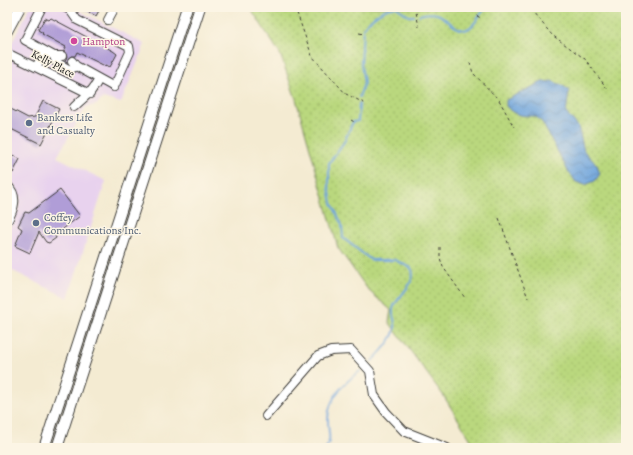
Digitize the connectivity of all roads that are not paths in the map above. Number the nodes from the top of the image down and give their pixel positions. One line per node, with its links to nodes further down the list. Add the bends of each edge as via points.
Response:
1 (20, 7): 8 (main road)
2 (42, 7): 9 (street, via 25,40)
3 (64, 7): 12 (street, via 70,10 77,20 129,46 130,52 114,87)
4 (114, 7): 7 (street)
5 (187, 7): 18 (main road)
6 (200, 7): 19 (main road)
7 (108, 20)
8 (7, 31)
9 (45, 51): 11 (street); 12 (street, via 58,56 56,62 70,70 74,64)
10 (7, 53): 11 (street, Kelly Place)
11 (36, 67): 13 (street, Kelly Place)
12 (99, 79): 13 (street)
13 (90, 94): 14 (street)
14 (74, 107)
15 (7, 184): 16 (street, via 12,189 15,199)
16 (7, 222)
17 (266, 416): 20 (street, via 318,356 331,351 351,350 370,371 374,395 404,431)
18 (44, 448)
19 (57, 448)
20 (447, 448)

